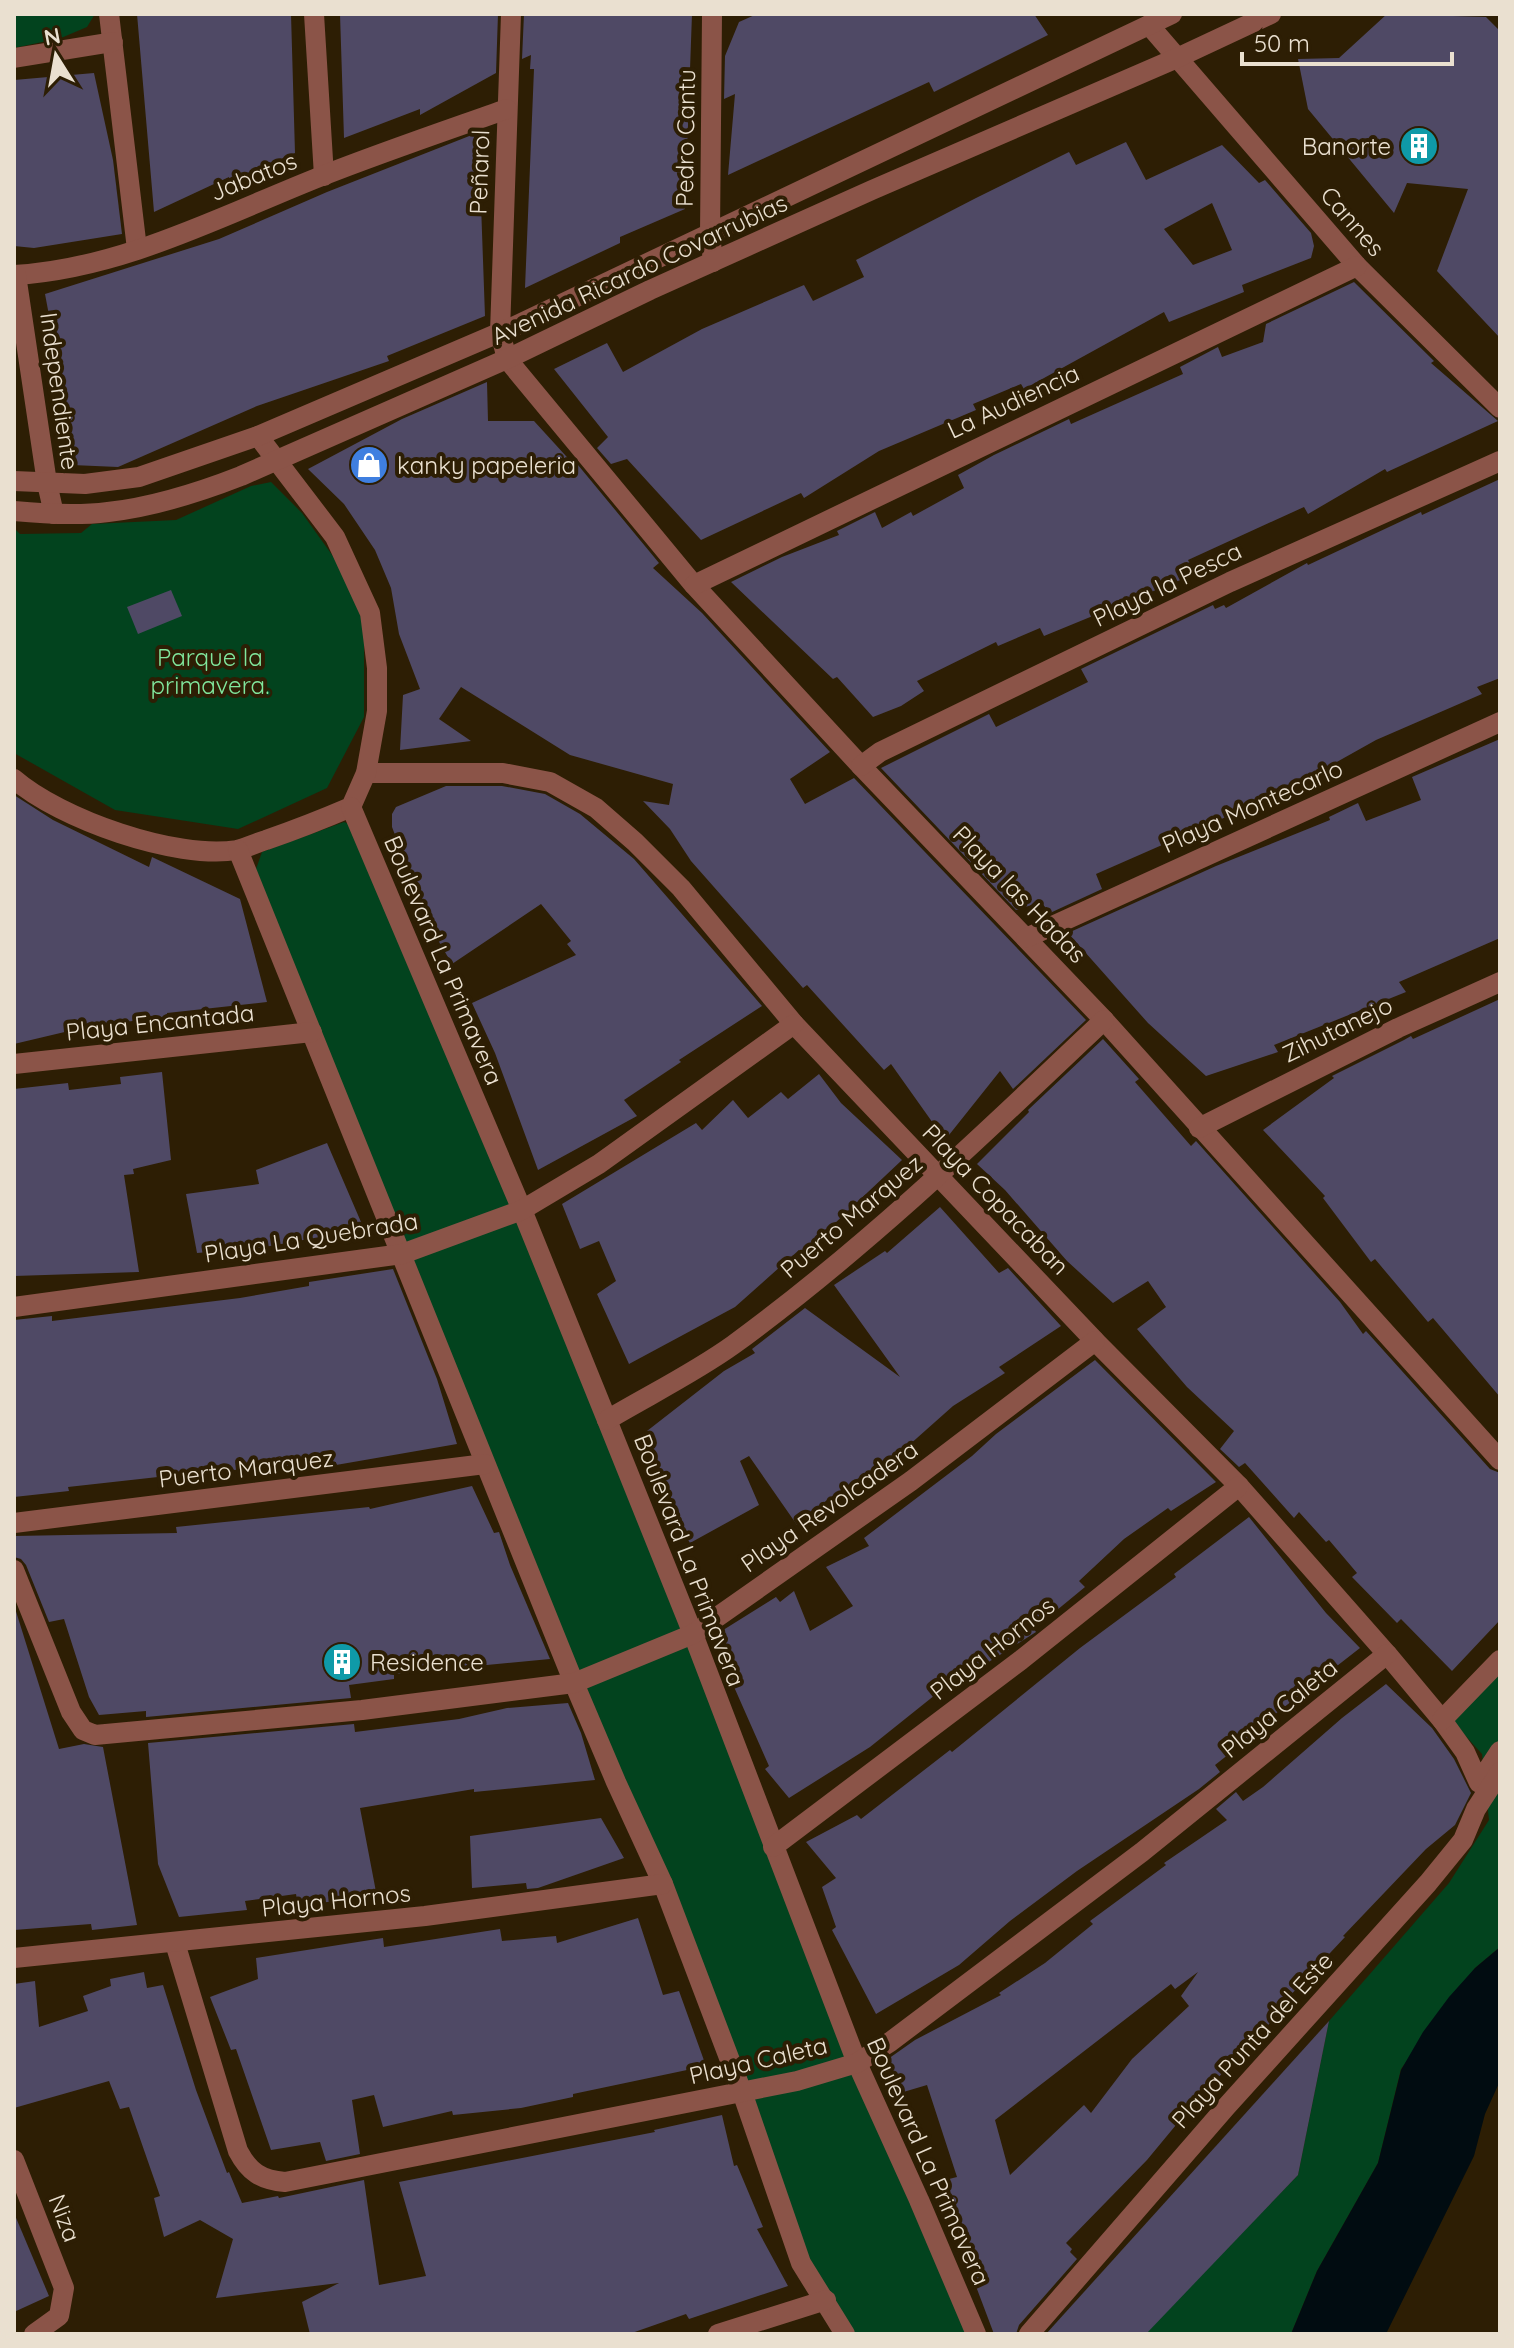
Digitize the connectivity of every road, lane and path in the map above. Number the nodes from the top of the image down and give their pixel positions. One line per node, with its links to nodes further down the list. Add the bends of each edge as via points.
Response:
1 (109, 14): 8 (street)
2 (314, 14): 12 (street)
3 (511, 14): 11 (street, Peñarol)
4 (712, 14): 13 (street, Pedro Cantu)
5 (1172, 14): 7 (street, Avenida Ricardo Covarrubias)
6 (1271, 14): 10 (street, Avenida Ricardo Covarrubias)
7 (1149, 25): 10 (street, Cannes); 13 (street, Avenida Ricardo Covarrubias)
8 (113, 42): 9 (street); 14 (street)
9 (14, 58)
10 (1177, 58): 15 (street, Avenida Ricardo Covarrubias); 16 (street, Cannes)
11 (507, 109): 12 (street, Jabatos); 18 (street, Peñarol)
12 (324, 176): 14 (street, Jabatos)
13 (710, 233): 15 (street, Pedro Cantu); 18 (street, Avenida Ricardo Covarrubias)
14 (137, 249): 17 (street, Jabatos, via 78,268)
15 (713, 262): 19 (street, Avenida Ricardo Covarrubias)
16 (1357, 266): 20 (street, Cannes); 28 (street, La Audiencia)
17 (15, 275): 25 (street, Independiente)
18 (500, 332): 19 (street); 21 (street, Avenida Ricardo Covarrubias)
19 (507, 359): 23 (street, Avenida Ricardo Covarrubias); 28 (street, Playa las Hadas)
20 (1500, 408)
21 (258, 436): 23 (street); 25 (street, Avenida Ricardo Covarrubias, via 139,477)
22 (1500, 461): 30 (street, Playa la Pesca, via 1230,582 880,752)
23 (276, 462): 27 (street, Avenida Ricardo Covarrubias, via 211,488 131,508); 31 (street, via 335,537 370,613 377,711)
24 (14, 481): 25 (street, Avenida Ricardo Covarrubias)
25 (47, 483): 27 (street, Independiente)
26 (14, 511): 27 (street, Avenida Ricardo Covarrubias)
27 (54, 514)
28 (694, 585): 30 (street, Playa las Hadas)
29 (1500, 722): 35 (street, Playa Montecarlo)
30 (861, 766): 35 (street, Playa las Hadas)
31 (366, 773): 33 (street); 38 (street, Playa Copacaban, via 503,773 550,782 596,808 681,888)
32 (14, 779): 34 (street, via 52,805 115,831 200,852)
33 (351, 807): 34 (street); 43 (street, Boulevard La Primavera)
34 (238, 850): 39 (street)
35 (1026, 938): 37 (street, Playa las Hadas)
36 (1500, 982): 41 (street, Zihutanejo)
37 (1104, 1020): 41 (street, Playa las Hadas); 42 (street, Puerto Marquez)
38 (794, 1024): 42 (street, Playa Copacaban); 43 (street, Playa La Quebrada, via 599,1164)
39 (312, 1032): 40 (street, Playa Encantada); 44 (street)
40 (14, 1064)
41 (1199, 1128): 48 (street, Playa las Hadas)
42 (939, 1177): 46 (street, Playa Copacaban); 47 (street, Puerto Marquez, via 731,1346)
43 (522, 1210): 44 (street, Playa La Quebrada); 47 (street, Boulevard La Primavera)
44 (402, 1254): 45 (street, Playa La Quebrada); 49 (street)
45 (14, 1307)
46 (1095, 1341): 50 (street, Playa Copacaban); 53 (street, Playa Revolcadera, via 911,1481)
47 (607, 1420): 53 (street, Boulevard La Primavera)
48 (1500, 1460)
49 (485, 1464): 51 (street, Puerto Marquez); 56 (street)
50 (1239, 1486): 54 (street, Playa Copacaban); 60 (street, Playa Hornos, via 1021,1660)
51 (14, 1523)
52 (14, 1570): 56 (street, Playa Revolcadera, via 71,1712 83,1730 95,1735)
53 (693, 1634): 56 (street, Playa Revolcadera); 60 (street, Boulevard La Primavera)
54 (1387, 1654): 57 (street, Playa Copacaban); 64 (street, Playa Caleta, via 1142,1852)
55 (1500, 1660): 57 (street)
56 (574, 1683): 61 (street)
57 (1442, 1720): 58 (street, Playa Copacaban, via 1479,1783)
58 (1500, 1751)
59 (1500, 1772): 72 (street, Playa Punta del Este, via 1463,1840 1428,1883)
60 (773, 1847): 64 (street, Boulevard La Primavera)
61 (663, 1884): 62 (street, Playa Hornos); 65 (street)
62 (175, 1943): 63 (street, Playa Hornos); 65 (street, Playa Caleta, via 238,2151 253,2174 273,2181)
63 (14, 1958)
64 (857, 2063): 65 (street, Playa Caleta); 71 (street, Boulevard La Primavera)
65 (742, 2092): 67 (street, via 801,2263)
66 (14, 2160): 68 (street, Niza, via 65,2296 59,2316)
67 (826, 2300): 69 (street); 70 (street)
68 (34, 2334)
69 (718, 2334)
70 (845, 2334)
71 (976, 2334)
72 (1029, 2334)

